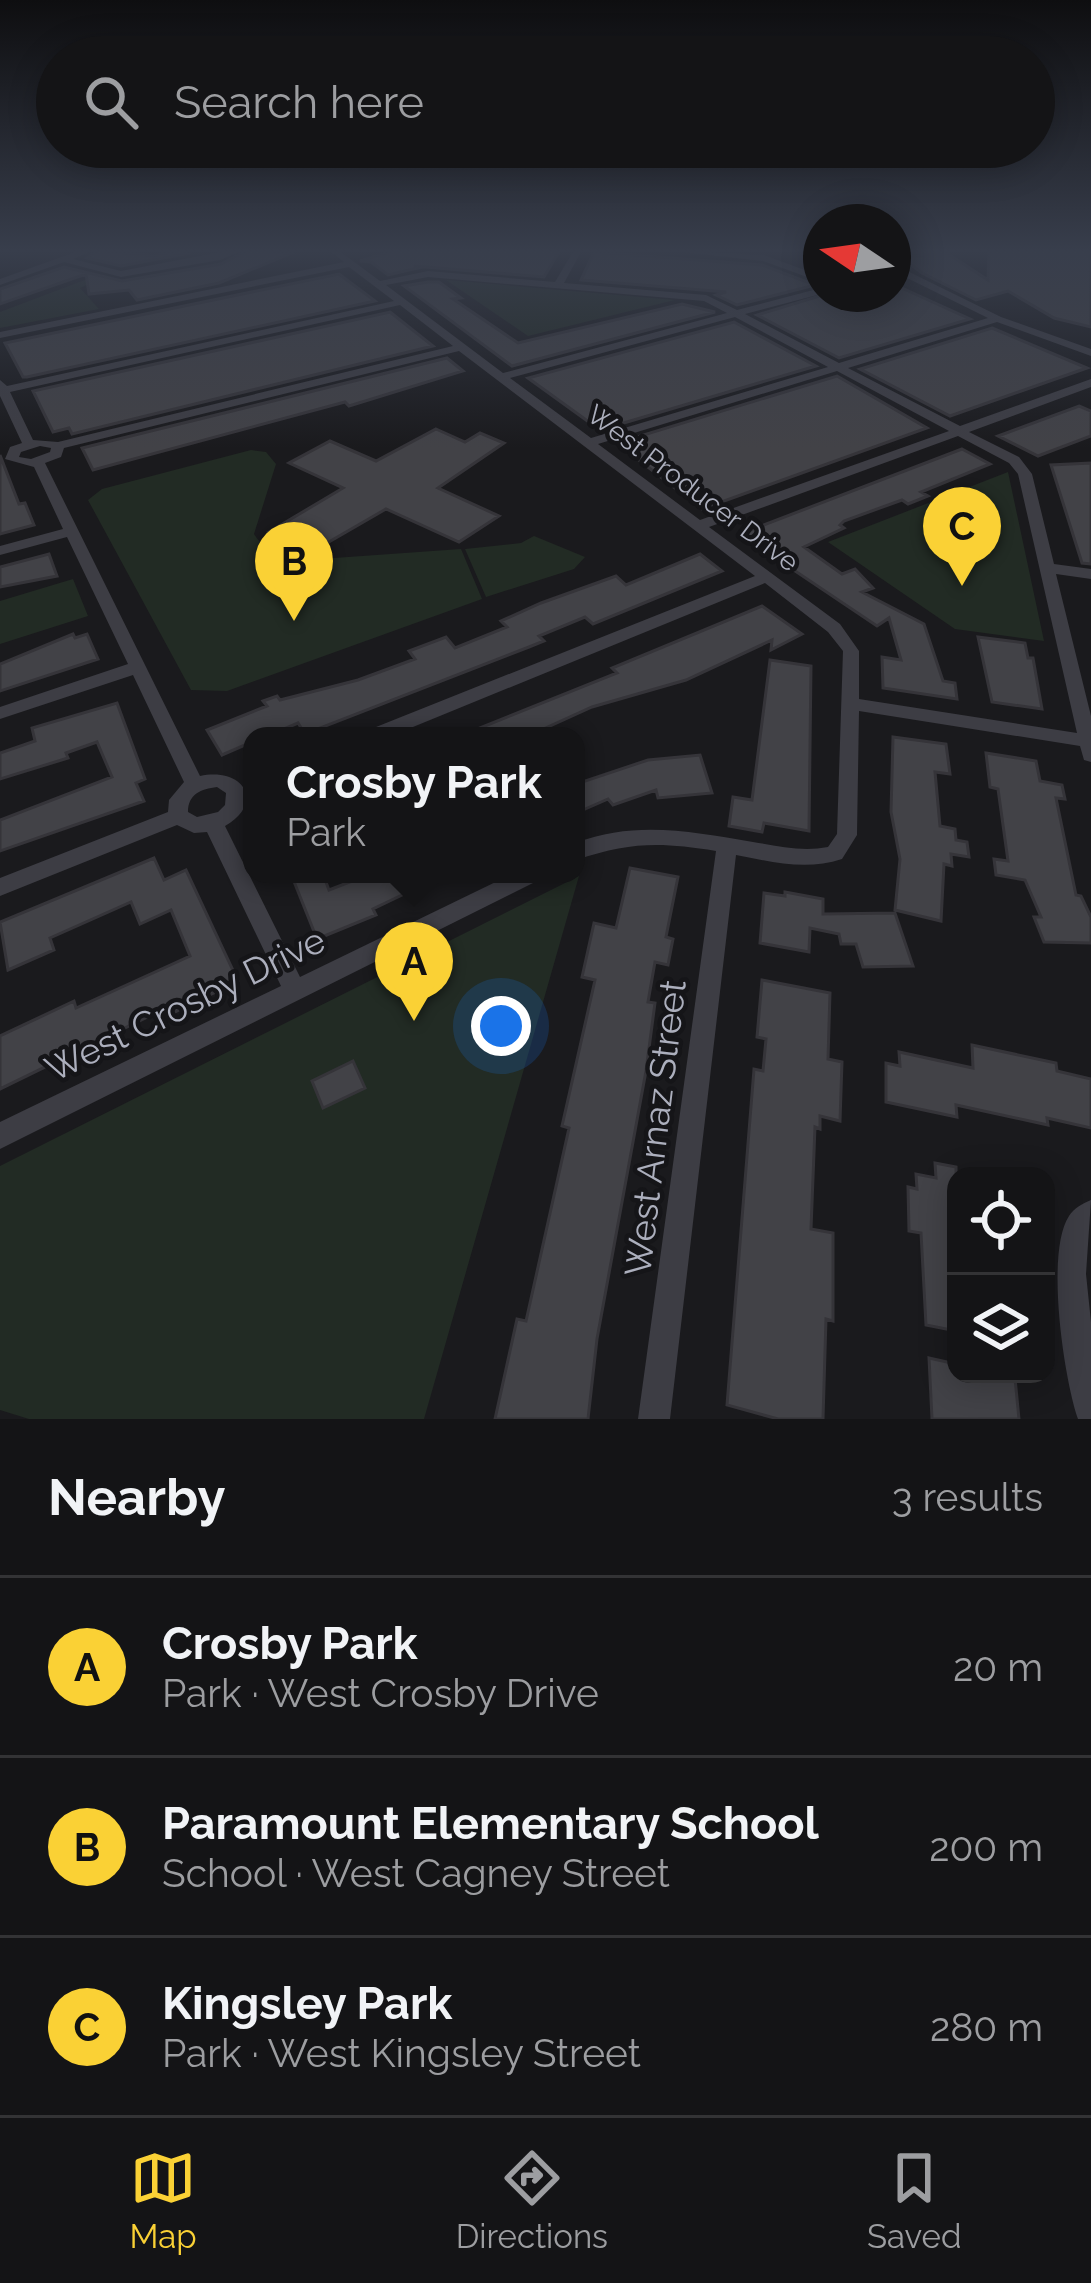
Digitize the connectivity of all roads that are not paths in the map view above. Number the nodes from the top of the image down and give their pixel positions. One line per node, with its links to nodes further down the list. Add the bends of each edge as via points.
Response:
1 (93, 316): 8 (street)
2 (334, 316): 14 (street)
3 (419, 316): 9 (street, West Producer Drive)
4 (723, 316): 12 (street)
5 (741, 316): 11 (street)
6 (992, 316): 7 (street)
7 (998, 319): 10 (street); 11 (street)
8 (0, 335)
9 (461, 347): 12 (street, West Producer Drive); 20 (street)
10 (1091, 353)
11 (838, 367): 17 (street); 18 (street)
12 (500, 377): 18 (street, West Producer Drive)
13 (1091, 383): 15 (street)
14 (1, 388): 19 (street)
15 (1070, 391): 16 (street); 17 (street)
16 (1091, 400)
17 (961, 431): 23 (street); 26 (street, via 1025,474)
18 (588, 443): 23 (street, West Producer Drive)
19 (29, 444): 20 (street); 21 (street)
20 (58, 446): 22 (street)
21 (6, 460): 22 (street)
22 (38, 462): 24 (street)
23 (698, 526): 28 (street, West Producer Drive)
24 (72, 531): 25 (street); 29 (street)
25 (0, 551)
26 (1048, 568): 27 (street); 33 (street)
27 (1091, 574)
28 (766, 577): 30 (street, West Producer Drive, via 845,638); 32 (street)
29 (137, 667): 31 (street); 34 (street)
30 (850, 704): 33 (street); 39 (street, West Producer Drive, via 847,835 835,853 807,859)
31 (0, 713)
32 (396, 727)
33 (1089, 748)
34 (195, 785): 35 (street); 37 (street, via 179,799)
35 (243, 786)
36 (243, 788): 38 (street)
37 (178, 816): 38 (street); 42 (street)
38 (214, 823): 43 (street)
39 (727, 846): 40 (street, via 628,834); 47 (street, West Arnaz Street)
40 (585, 849)
41 (514, 883): 43 (street, West Crosby Drive)
42 (0, 886)
43 (295, 991): 44 (street, West Crosby Drive)
44 (0, 1136)
45 (1087, 1215): 46 (street, via 1073,1232 1070,1260)
46 (1091, 1413)
47 (654, 1419)

